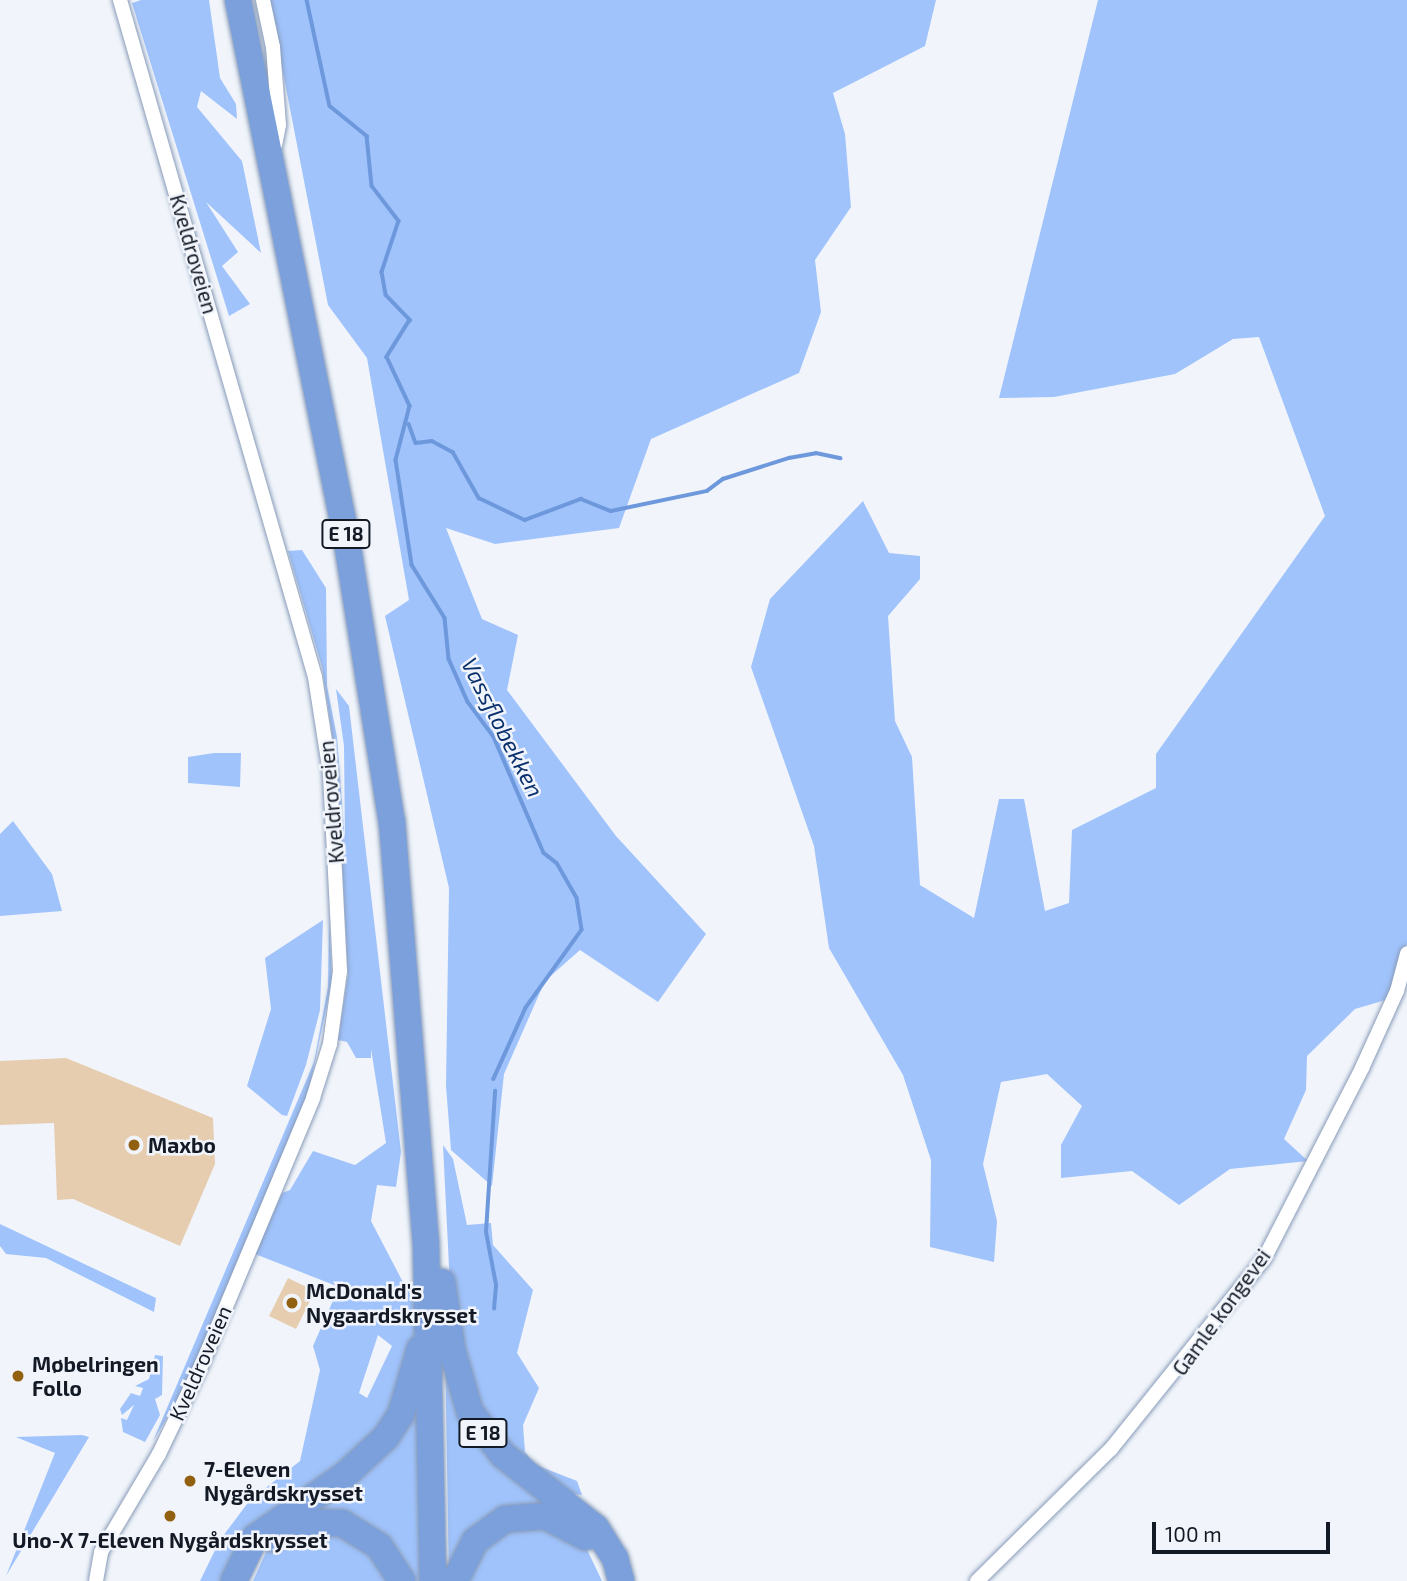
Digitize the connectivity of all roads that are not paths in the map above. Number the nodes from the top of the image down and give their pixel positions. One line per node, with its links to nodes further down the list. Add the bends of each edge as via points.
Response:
1 (120, 0): 9 (street, Kveldroveien, via 315,677 330,773 340,948 335,1023 313,1098 202,1364 159,1454 101,1552)
2 (238, 0): 8 (highway, E 18, via 346,536 382,755 410,999)
3 (247, 0): 5 (highway, E 18)
4 (263, 0): 5 (street, via 275,73)
5 (275, 145): 7 (highway, E 18, via 333,423 388,739 419,1000)
6 (1407, 953): 18 (street, Gamle kongevei, via 1397,991 1362,1068 1264,1259 1111,1449)
7 (434, 1232): 14 (highway, E 18); 17 (highway, E 18, via 452,1350 470,1412 503,1455 596,1528 615,1558)
8 (427, 1267): 10 (highway, E 18, via 419,1357 401,1414 369,1457 255,1538); 13 (highway, E 18)
9 (96, 1581)
10 (234, 1581)
11 (247, 1581): 12 (highway, via 253,1562 281,1531 324,1520 370,1539)
12 (402, 1581)
13 (433, 1581)
14 (440, 1581)
15 (455, 1581): 16 (highway, via 475,1541 489,1528 525,1516 564,1521 583,1534 604,1563)
16 (608, 1581)
17 (621, 1581)
18 (977, 1581)

